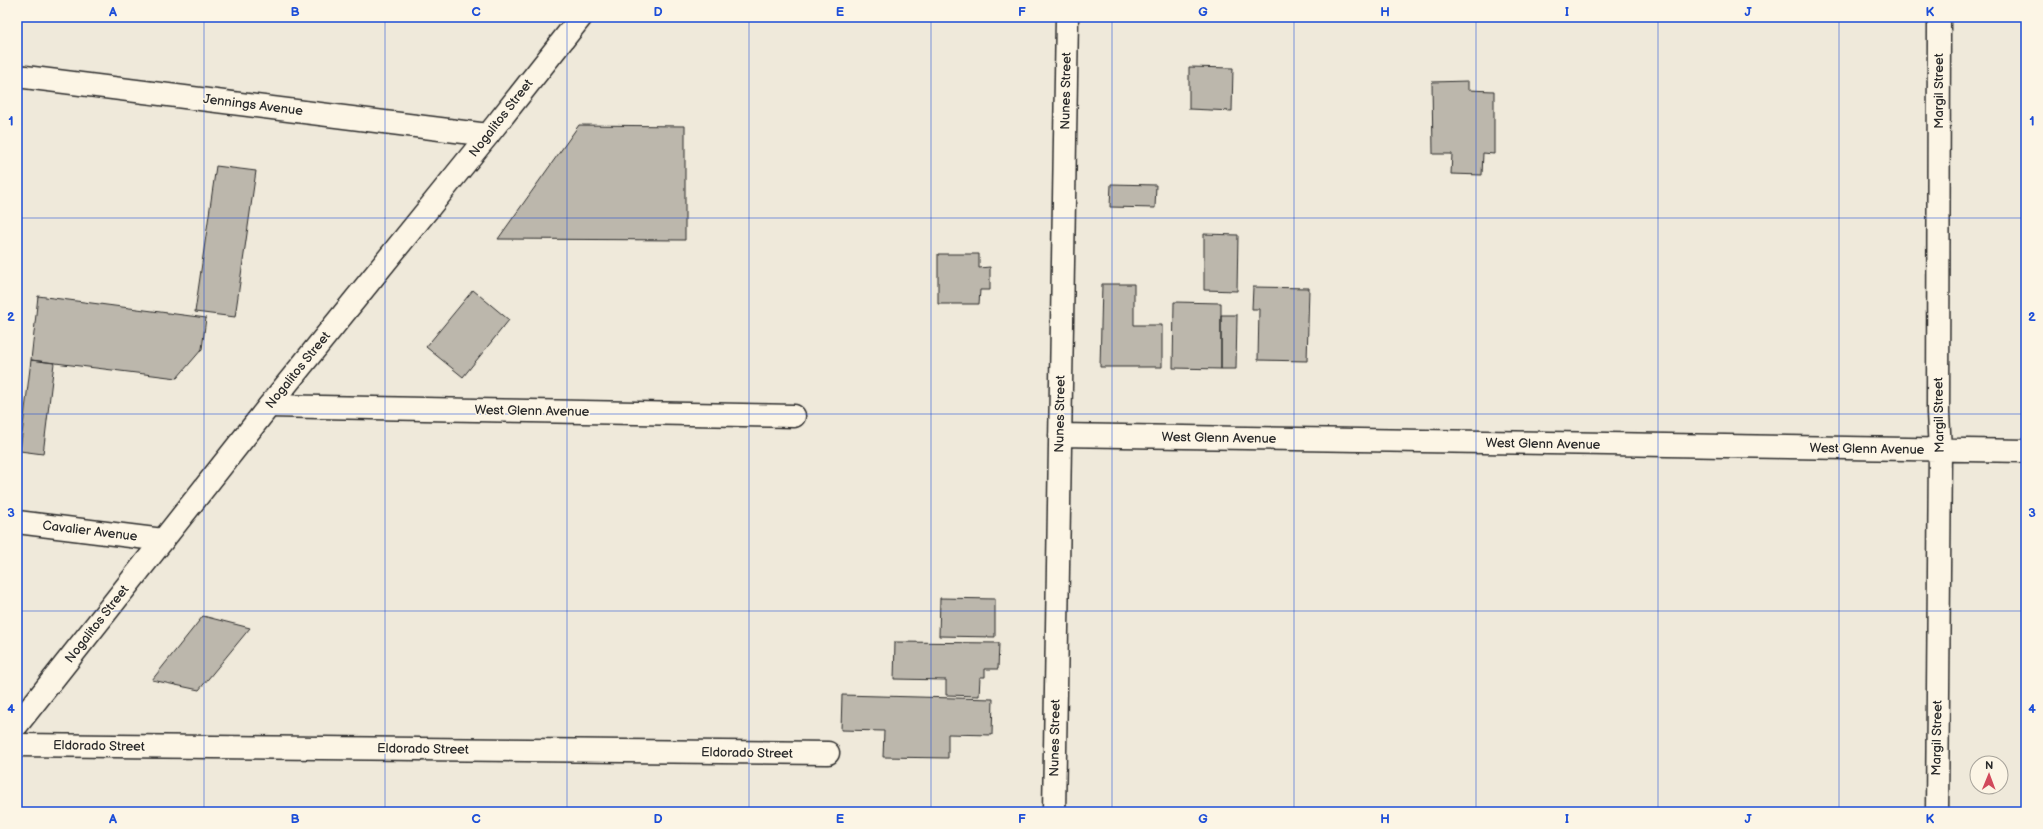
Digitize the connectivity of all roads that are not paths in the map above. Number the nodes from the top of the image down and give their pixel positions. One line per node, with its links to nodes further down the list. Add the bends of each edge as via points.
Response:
1 (581, 17): 5 (street, Nogalitos Street)
2 (1067, 17): 8 (street, Nunes Street)
3 (1939, 17): 9 (street, Margil Street)
4 (17, 76): 5 (street, Jennings Avenue)
5 (488, 135): 6 (street, Nogalitos Street)
6 (269, 406): 7 (street, West Glenn Avenue); 12 (street, Nogalitos Street)
7 (794, 416)
8 (1060, 436): 9 (street, West Glenn Avenue); 16 (street, Nunes Street)
9 (1940, 450): 10 (street, West Glenn Avenue); 17 (street, Margil Street)
10 (2026, 451)
11 (17, 522): 12 (street, Cavalier Avenue)
12 (163, 540): 13 (street, Nogalitos Street)
13 (17, 724)
14 (17, 745): 15 (street, Eldorado Street)
15 (828, 754)
16 (1054, 812)
17 (1937, 812)

